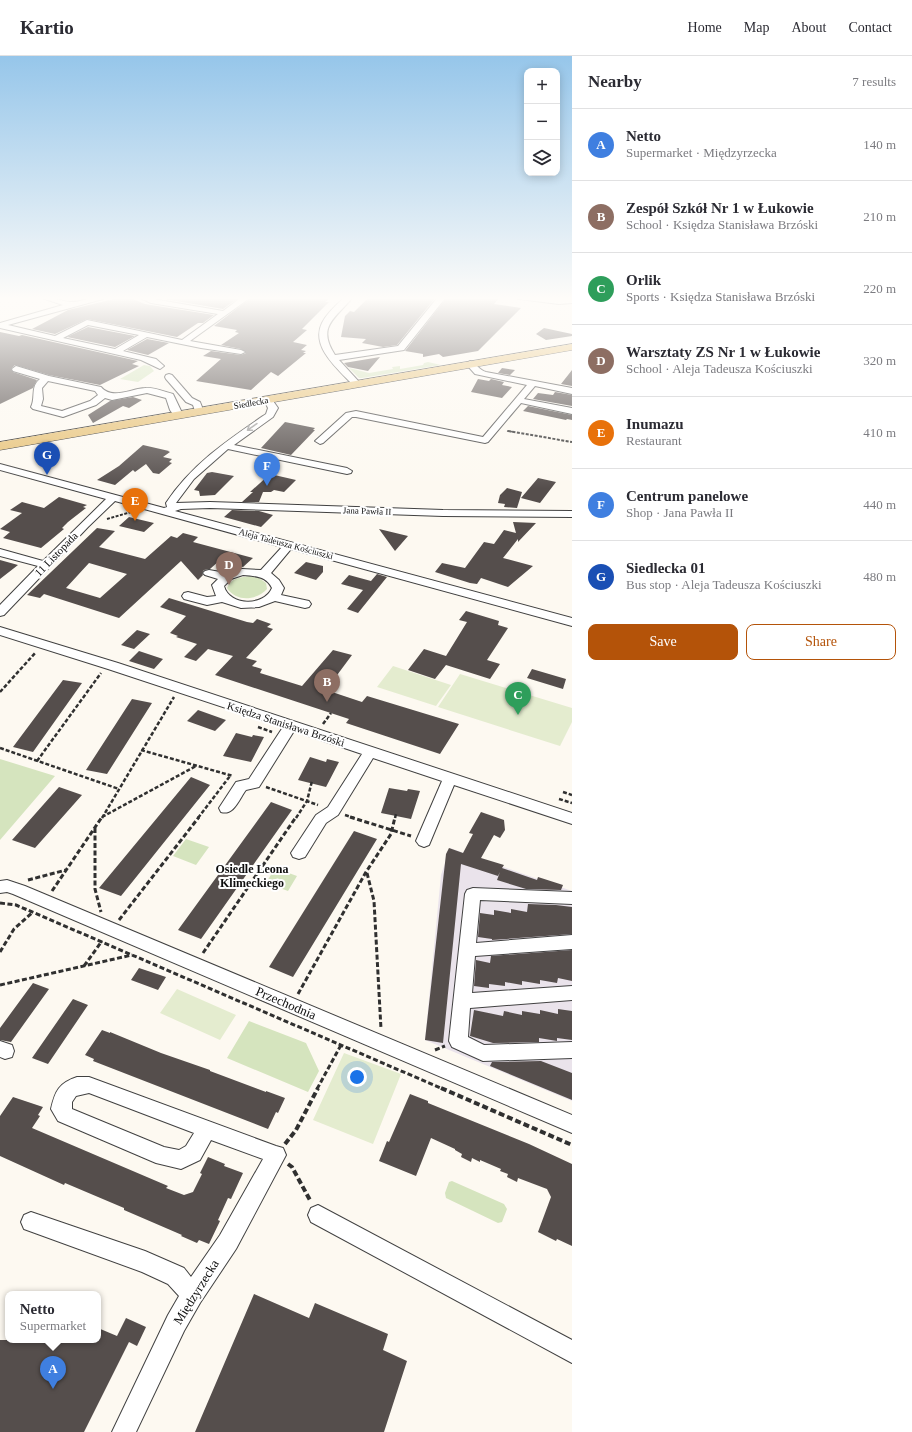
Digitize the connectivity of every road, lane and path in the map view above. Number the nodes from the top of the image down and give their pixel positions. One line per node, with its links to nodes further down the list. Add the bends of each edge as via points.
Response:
1 (153, 361): 5 (street)
2 (337, 361): 9 (street)
3 (487, 361): 4 (main road, Siedlecka)
4 (470, 364): 9 (main road, Siedlecka); 10 (street, via 478,372)
5 (160, 366)
6 (16, 368): 8 (street)
7 (169, 377): 16 (street, via 189,400 189,405)
8 (46, 378): 12 (street, via 98,389); 12 (street, via 37,386 36,407 63,414 93,403)
9 (357, 384): 13 (main road, Siedlecka)
10 (532, 384): 11 (street); 14 (street)
11 (572, 391)
12 (103, 396): 17 (street, via 112,397 147,390 159,393 170,396)
13 (268, 400): 16 (main road, Siedlecka); 22 (street, one-way to 22, via 273,408 270,415)
14 (518, 400): 15 (street); 18 (street)
15 (572, 411)
16 (199, 412): 17 (main road, Siedlecka)
17 (178, 415): 21 (main road, Siedlecka)
18 (494, 429): 19 (street, via 486,440 356,414 349,415); 20 (path)
19 (320, 441)
20 (572, 442)
21 (0, 446)
22 (226, 446): 24 (street); 27 (street, via 179,491)
23 (0, 468): 25 (street, Aleja Tadeusza Kościuszki)
24 (347, 471)
25 (113, 498): 26 (street, Aleja Tadeusza Kościuszki); 32 (street, 11 Listopada)
26 (142, 505): 27 (street, Aleja Tadeusza Kościuszki); 29 (path, via 134,512)
27 (168, 510): 28 (street, Jana Pawła II, via 197,505 228,505 450,513); 30 (street, Aleja Tadeusza Kościuszki)
28 (572, 514)
29 (104, 520)
30 (289, 545): 34 (street); 41 (street, Aleja Tadeusza Kościuszki)
31 (0, 552): 32 (street)
32 (46, 565): 40 (street, 11 Listopada)
33 (209, 573): 35 (street)
34 (264, 574): 35 (street, via 242,572); 37 (street, via 275,580 278,588)
35 (227, 577): 38 (street, via 218,585 218,592)
36 (188, 596): 38 (street, via 207,601)
37 (274, 597): 38 (street, via 265,602 242,605); 39 (street)
38 (222, 598)
39 (305, 604)
40 (0, 612)
41 (572, 622)
42 (0, 631): 47 (street, Księdza Stanisława Brzóski)
43 (39, 648): 45 (path)
44 (103, 669): 51 (path)
45 (0, 692)
46 (175, 694): 49 (path)
47 (291, 726): 50 (street, Księdza Stanisława Brzóski); 56 (street)
48 (0, 748): 51 (path)
49 (141, 750): 52 (path); 57 (path)
50 (370, 752): 54 (street, Księdza Stanisława Brzóski); 64 (street)
51 (37, 761): 57 (path)
52 (196, 766): 53 (path); 66 (path)
53 (230, 776): 56 (path); 78 (path)
54 (450, 778): 67 (street, Księdza Stanisława Brzóski); 70 (street)
55 (312, 781): 61 (path)
56 (254, 783): 61 (path); 63 (street, via 241,786)
57 (118, 789): 66 (path)
58 (563, 792): 59 (path)
59 (572, 794)
60 (560, 799): 62 (path)
61 (307, 801): 64 (path); 84 (path)
62 (572, 803)
63 (226, 808)
64 (333, 810): 69 (path); 71 (street, via 321,819)
65 (396, 814): 69 (path)
66 (102, 817): 68 (path)
67 (572, 819)
68 (95, 827): 72 (path); 78 (path, via 95,889)
69 (392, 830): 70 (path); 73 (path)
70 (424, 841)
71 (300, 853)
72 (66, 870): 74 (path); 77 (path)
73 (366, 872): 88 (path); 90 (path, via 374,901)
74 (3, 886): 77 (street, Przechodnia)
75 (572, 898): 80 (street, via 473,894)
76 (0, 903): 77 (path)
77 (39, 907): 78 (street, Przechodnia); 78 (path); 81 (path, via 14,929)
78 (106, 932): 82 (path); 83 (path); 84 (street, Przechodnia)
79 (572, 942): 80 (street)
80 (467, 950): 87 (street)
81 (0, 952)
82 (132, 955): 83 (path); 84 (path)
83 (84, 966): 85 (path)
84 (191, 972): 88 (street, Przechodnia); 89 (path)
85 (0, 985)
86 (572, 993): 87 (street)
87 (462, 1001): 92 (street, via 458,1041 483,1053)
88 (291, 1005): 89 (path); 90 (street, Przechodnia)
89 (282, 1020): 91 (path)
90 (382, 1043): 93 (street, Przechodnia)
91 (341, 1045): 95 (path); 96 (path, via 296,1130)
92 (572, 1050)
93 (572, 1124)
94 (206, 1130): 94 (street, via 193,1154 181,1160 163,1156 65,1115 61,1109 63,1098 70,1087 78,1084 89,1085); 96 (street)
95 (572, 1145)
96 (276, 1155): 97 (path, via 292,1167); 99 (street, Międzyrzecka, via 228,1242)
97 (318, 1215): 100 (street)
98 (32, 1222): 99 (street, via 145,1262 176,1276)
99 (192, 1295): 101 (street, Międzyrzecka)
100 (572, 1352)
101 (124, 1432)

